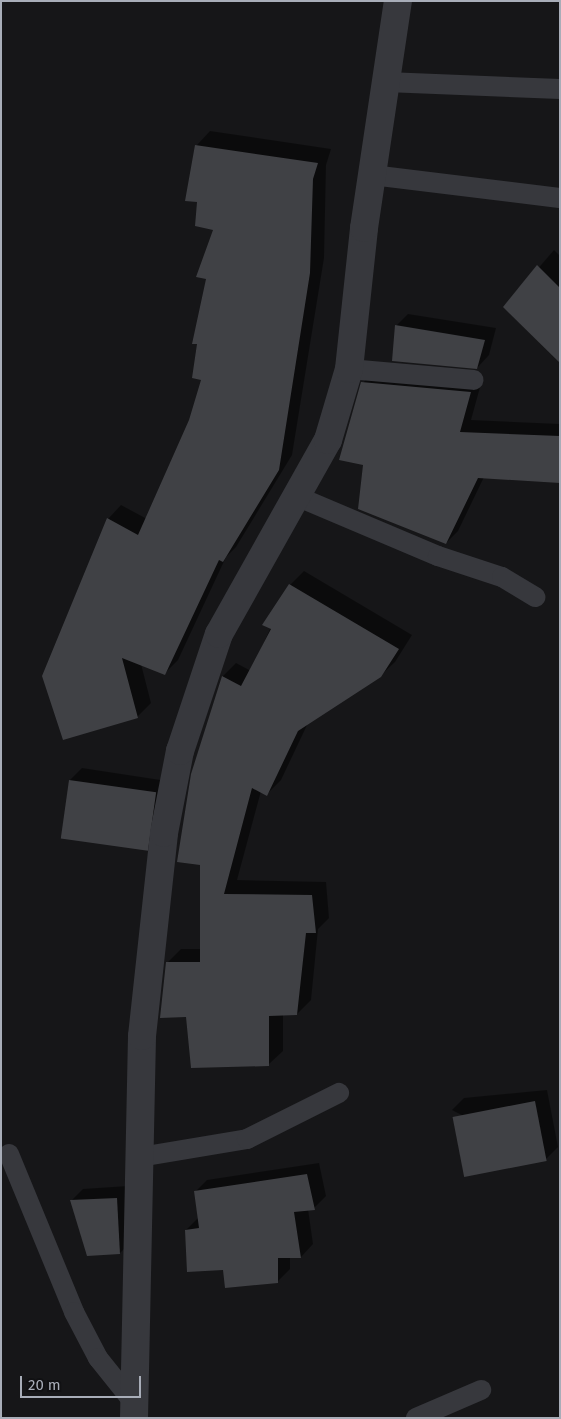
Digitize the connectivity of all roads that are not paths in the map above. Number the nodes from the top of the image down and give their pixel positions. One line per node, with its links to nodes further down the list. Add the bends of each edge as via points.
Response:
1 (398, 1): 2 (street)
2 (386, 82): 3 (lane); 4 (street)
3 (560, 89)
4 (372, 176): 5 (lane); 6 (street)
5 (560, 198)
6 (349, 369): 7 (lane); 8 (street, via 328,440)
7 (474, 380)
8 (296, 496): 9 (lane, via 438,556 502,577); 12 (street, via 219,634 180,752 164,833 142,1036)
9 (535, 597)
10 (339, 1093): 12 (lane, via 247,1139)
11 (9, 1154): 14 (lane, via 74,1312 98,1358)
12 (140, 1157): 14 (street)
13 (481, 1390): 15 (lane)
14 (134, 1410)
15 (416, 1418)

